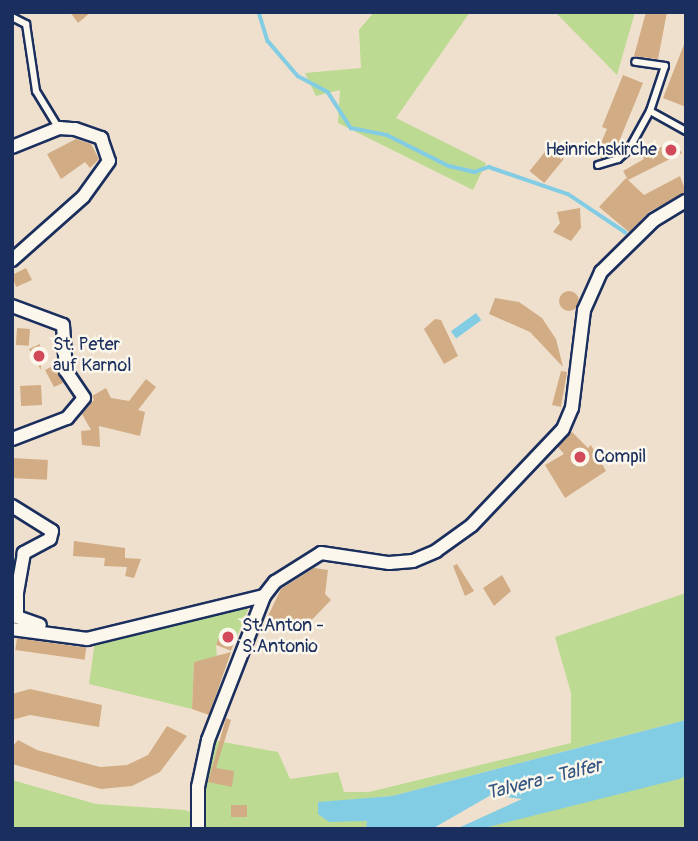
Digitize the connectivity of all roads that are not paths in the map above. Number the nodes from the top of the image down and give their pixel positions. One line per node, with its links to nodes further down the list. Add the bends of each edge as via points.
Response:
1 (12, 18): 4 (lane, via 26,24 36,91)
2 (635, 62): 3 (lane, via 665,66)
3 (650, 111): 5 (lane); 7 (lane, via 629,149 618,159)
4 (60, 128): 6 (street); 9 (street, via 88,131 101,138 108,167 83,197)
5 (686, 131)
6 (12, 147)
7 (598, 165)
8 (686, 201): 13 (street, via 654,220 601,272 584,310 572,408 564,429 472,525 413,561 367,561 321,553 286,571)
9 (12, 261)
10 (12, 306): 11 (street, via 62,325 65,371 84,398 67,418)
11 (12, 439)
12 (12, 506): 15 (street, via 52,531 50,539 24,553 18,617 29,624 72,630)
13 (264, 596): 15 (street); 16 (street, via 208,740 198,787)
14 (12, 629): 15 (street)
15 (86, 639)
16 (198, 824)

